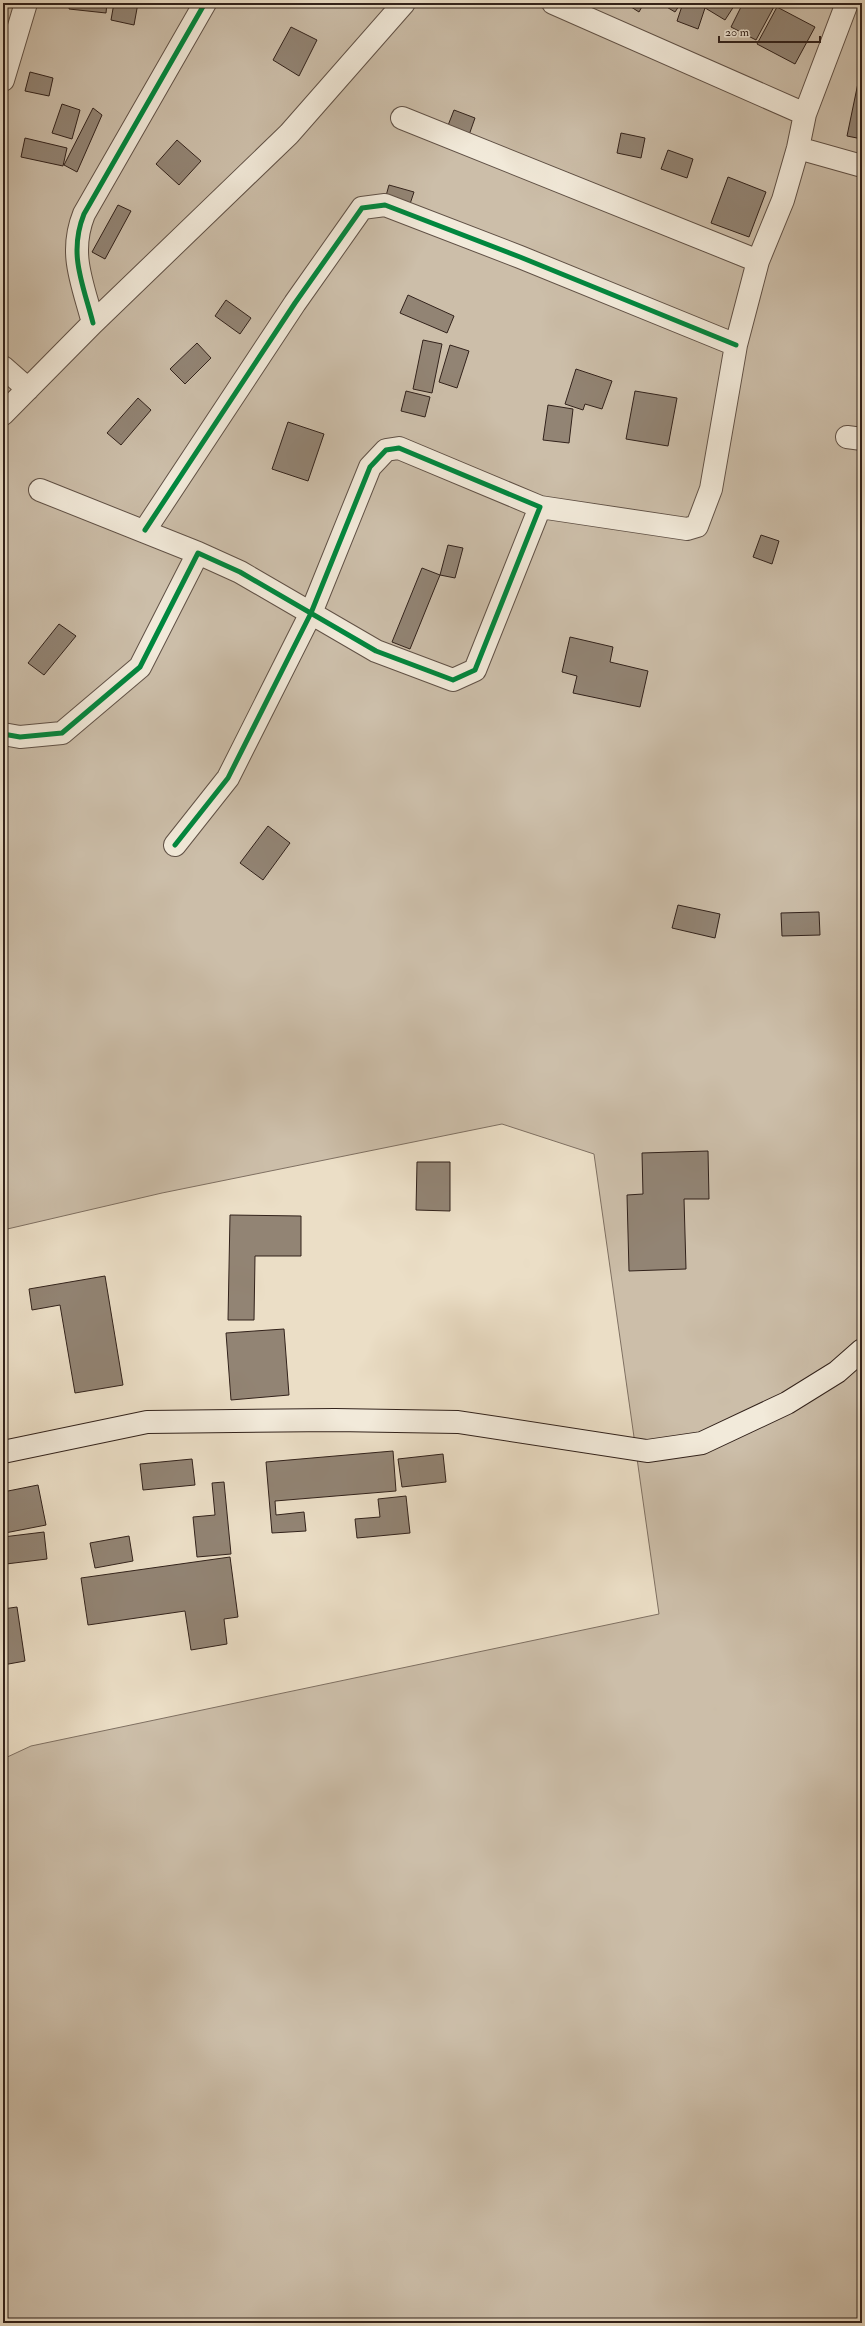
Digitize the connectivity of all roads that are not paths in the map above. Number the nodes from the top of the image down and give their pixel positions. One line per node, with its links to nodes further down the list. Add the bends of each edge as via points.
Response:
1 (26, 3): 6 (street)
2 (205, 3): 12 (street, via 77,230 75,255)
3 (404, 3): 12 (street, via 288,134)
4 (553, 3): 7 (street)
5 (847, 3): 7 (street)
6 (3, 80)
7 (805, 114): 9 (street)
8 (402, 118): 11 (street)
9 (798, 148): 10 (street); 11 (street, via 783,200)
10 (862, 166)
11 (758, 262): 13 (street)
12 (93, 323): 15 (street)
13 (736, 345): 18 (street, via 711,489 697,526 687,529); 19 (street, via 385,205 362,208 295,303)
14 (3, 367): 15 (street)
15 (28, 389): 16 (street)
16 (3, 414)
17 (40, 490): 19 (street)
18 (540, 507): 21 (street, via 399,448 386,450 370,467); 21 (street, via 475,670 464,676 453,680 376,650)
19 (144, 530): 20 (street)
20 (198, 553): 21 (street, via 240,572); 22 (street, via 140,667 62,733 20,737)
21 (311, 613): 23 (street, via 228,778)
22 (3, 734)
23 (175, 845)
24 (862, 1350): 25 (street, via 837,1372 787,1403 709,1440 647,1451 458,1422 335,1420 147,1422)
25 (3, 1452)

